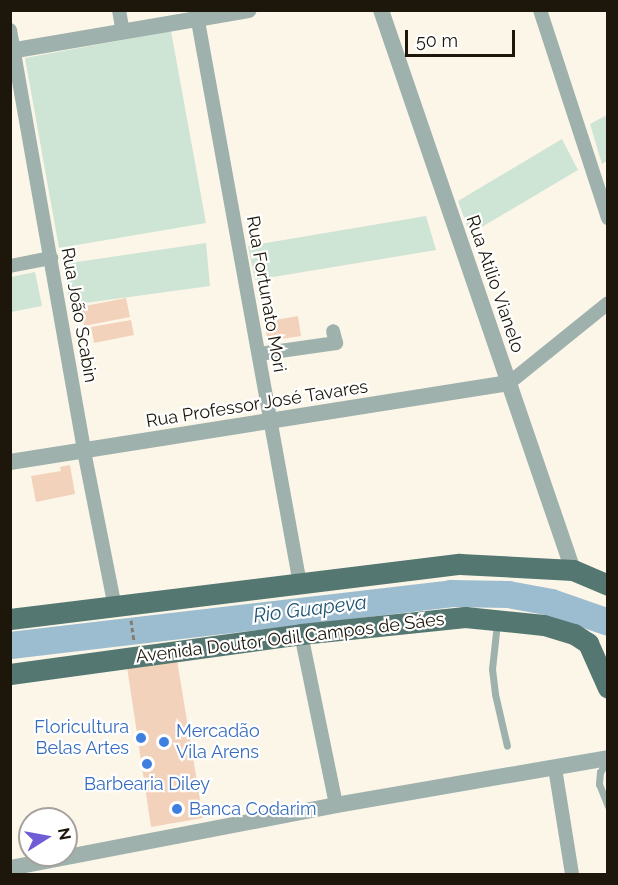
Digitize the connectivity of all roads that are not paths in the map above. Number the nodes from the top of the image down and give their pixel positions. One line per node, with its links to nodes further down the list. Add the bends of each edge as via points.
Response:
1 (119, 10): 7 (street)
2 (249, 10): 5 (street)
3 (381, 10): 15 (street, Rua Atílio Vianelo)
4 (540, 10): 9 (street)
5 (196, 15): 7 (street); 14 (street, Rua Fortunato Mori)
6 (10, 30): 8 (street, Rua João Scabin)
7 (123, 32): 8 (street)
8 (12, 50): 10 (street, Rua João Scabin)
9 (608, 218)
10 (51, 258): 11 (street); 17 (street, Rua João Scabin)
11 (10, 266)
12 (608, 303): 15 (street)
13 (333, 331): 14 (street, via 336,343)
14 (259, 354): 16 (street, Rua Fortunato Mori)
15 (509, 383): 16 (street, Rua Professor José Tavares); 19 (street, Rua Atílio Vianelo)
16 (270, 421): 17 (street, Rua Professor José Tavares); 20 (street, Rua Fortunato Mori)
17 (84, 452): 18 (street, Rua Professor José Tavares); 22 (street, Rua João Scabin)
18 (10, 462)
19 (573, 570): 20 (main road, via 460,564); 21 (main road)
20 (300, 584): 22 (main road)
21 (608, 585)
22 (123, 613): 23 (main road)
23 (10, 619)
24 (497, 620): 25 (main road, Avenida Doutor Odil Campos de Sáes, via 465,617); 27 (main road, Avenida Doutor Odil Campos de Sáes, via 544,625 574,634 588,643); 28 (lane, via 492,669)
25 (301, 634): 26 (main road, Avenida Doutor Odil Campos de Sáes); 31 (street)
26 (10, 674)
27 (608, 688)
28 (507, 746)
29 (608, 759): 30 (street); 32 (lane, via 600,772 599,784)
30 (555, 768): 31 (street); 34 (street)
31 (336, 805): 33 (street)
32 (608, 806)
33 (10, 868)
34 (572, 874)

